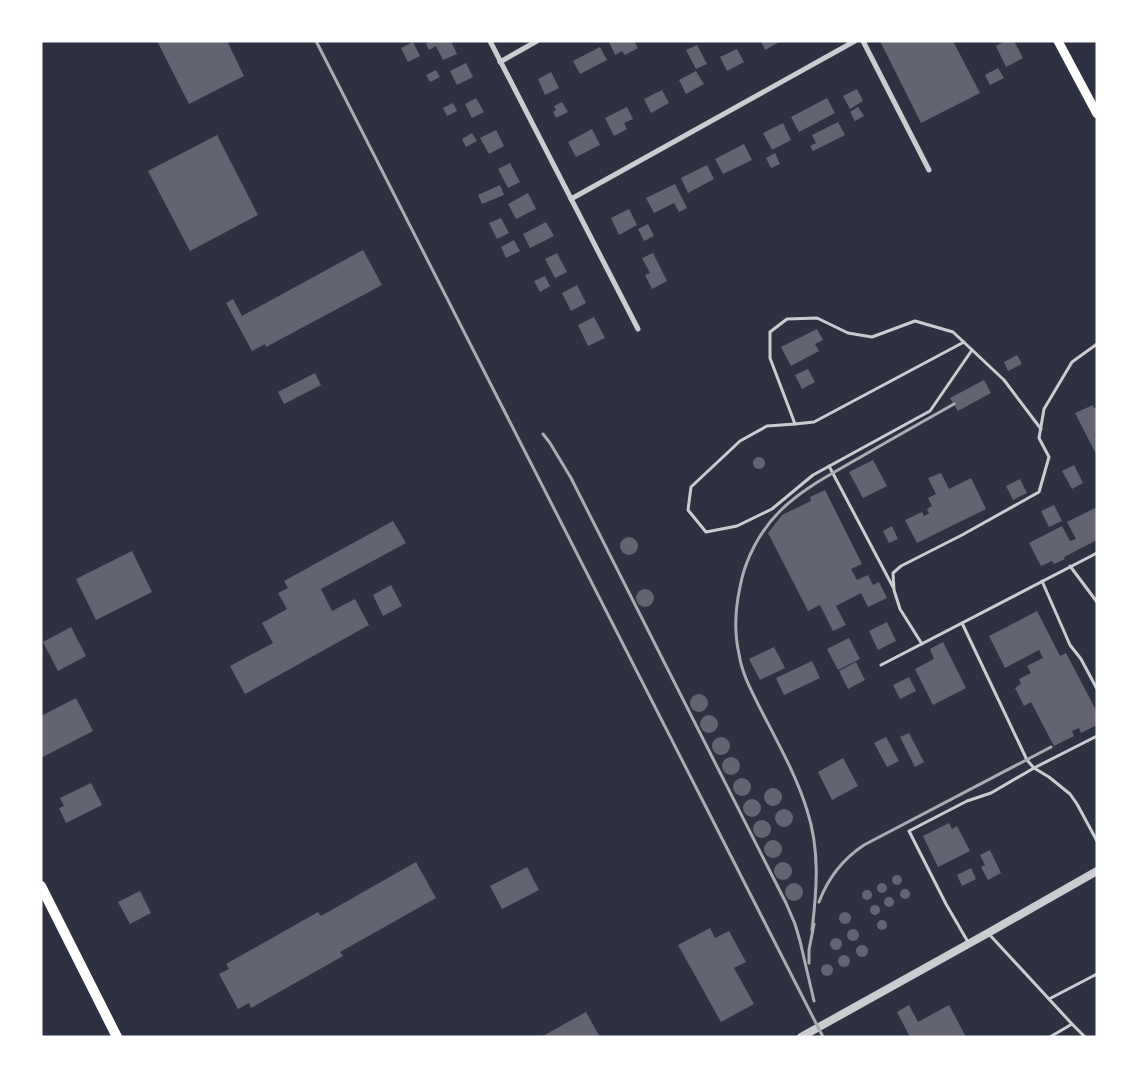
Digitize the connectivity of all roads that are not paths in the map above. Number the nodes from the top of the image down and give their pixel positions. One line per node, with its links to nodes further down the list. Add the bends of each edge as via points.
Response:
1 (490, 41): 6 (street)
2 (537, 41): 6 (street)
3 (855, 41): 9 (street)
4 (863, 41): 8 (street)
5 (1058, 41): 7 (main road)
6 (500, 62): 9 (street)
7 (1097, 114)
8 (930, 170)
9 (571, 199): 10 (street)
10 (638, 329)
11 (964, 342): 13 (lane); 14 (lane, via 814,422); 14 (lane, via 953,332 915,321 872,337 848,333 817,318 787,319 770,332 770,358)
12 (1097, 344): 15 (lane, via 1072,362 1044,409)
13 (972, 350): 15 (lane, via 1004,380); 16 (lane, via 930,411)
14 (796, 424): 16 (lane, via 767,426 740,441 691,487 688,510 706,532 738,526 772,509 813,475)
15 (1041, 429): 20 (lane, via 1039,438 1048,457 1039,492 901,566 894,573)
16 (830, 466): 20 (lane)
17 (1097, 553): 18 (lane)
18 (1070, 566): 19 (lane); 21 (lane)
19 (1042, 581): 22 (lane); 25 (lane, via 1070,646)
20 (894, 590): 23 (lane, via 900,609)
21 (1097, 602)
22 (962, 623): 23 (lane); 27 (lane, via 1027,760)
23 (922, 644): 24 (lane)
24 (881, 665)
25 (1097, 689)
26 (1097, 736): 27 (lane)
27 (1034, 768): 28 (lane, via 1070,794); 32 (lane, via 909,831)
28 (1097, 842)
29 (1097, 871): 31 (street)
30 (41, 886): 36 (main road)
31 (988, 933): 32 (street); 34 (lane)
32 (969, 943): 37 (street)
33 (1097, 974): 34 (lane)
34 (1050, 1000): 35 (lane)
35 (1072, 1024): 38 (lane); 39 (lane)
36 (118, 1037)
37 (800, 1037)
38 (1050, 1037)
39 (1085, 1037)

